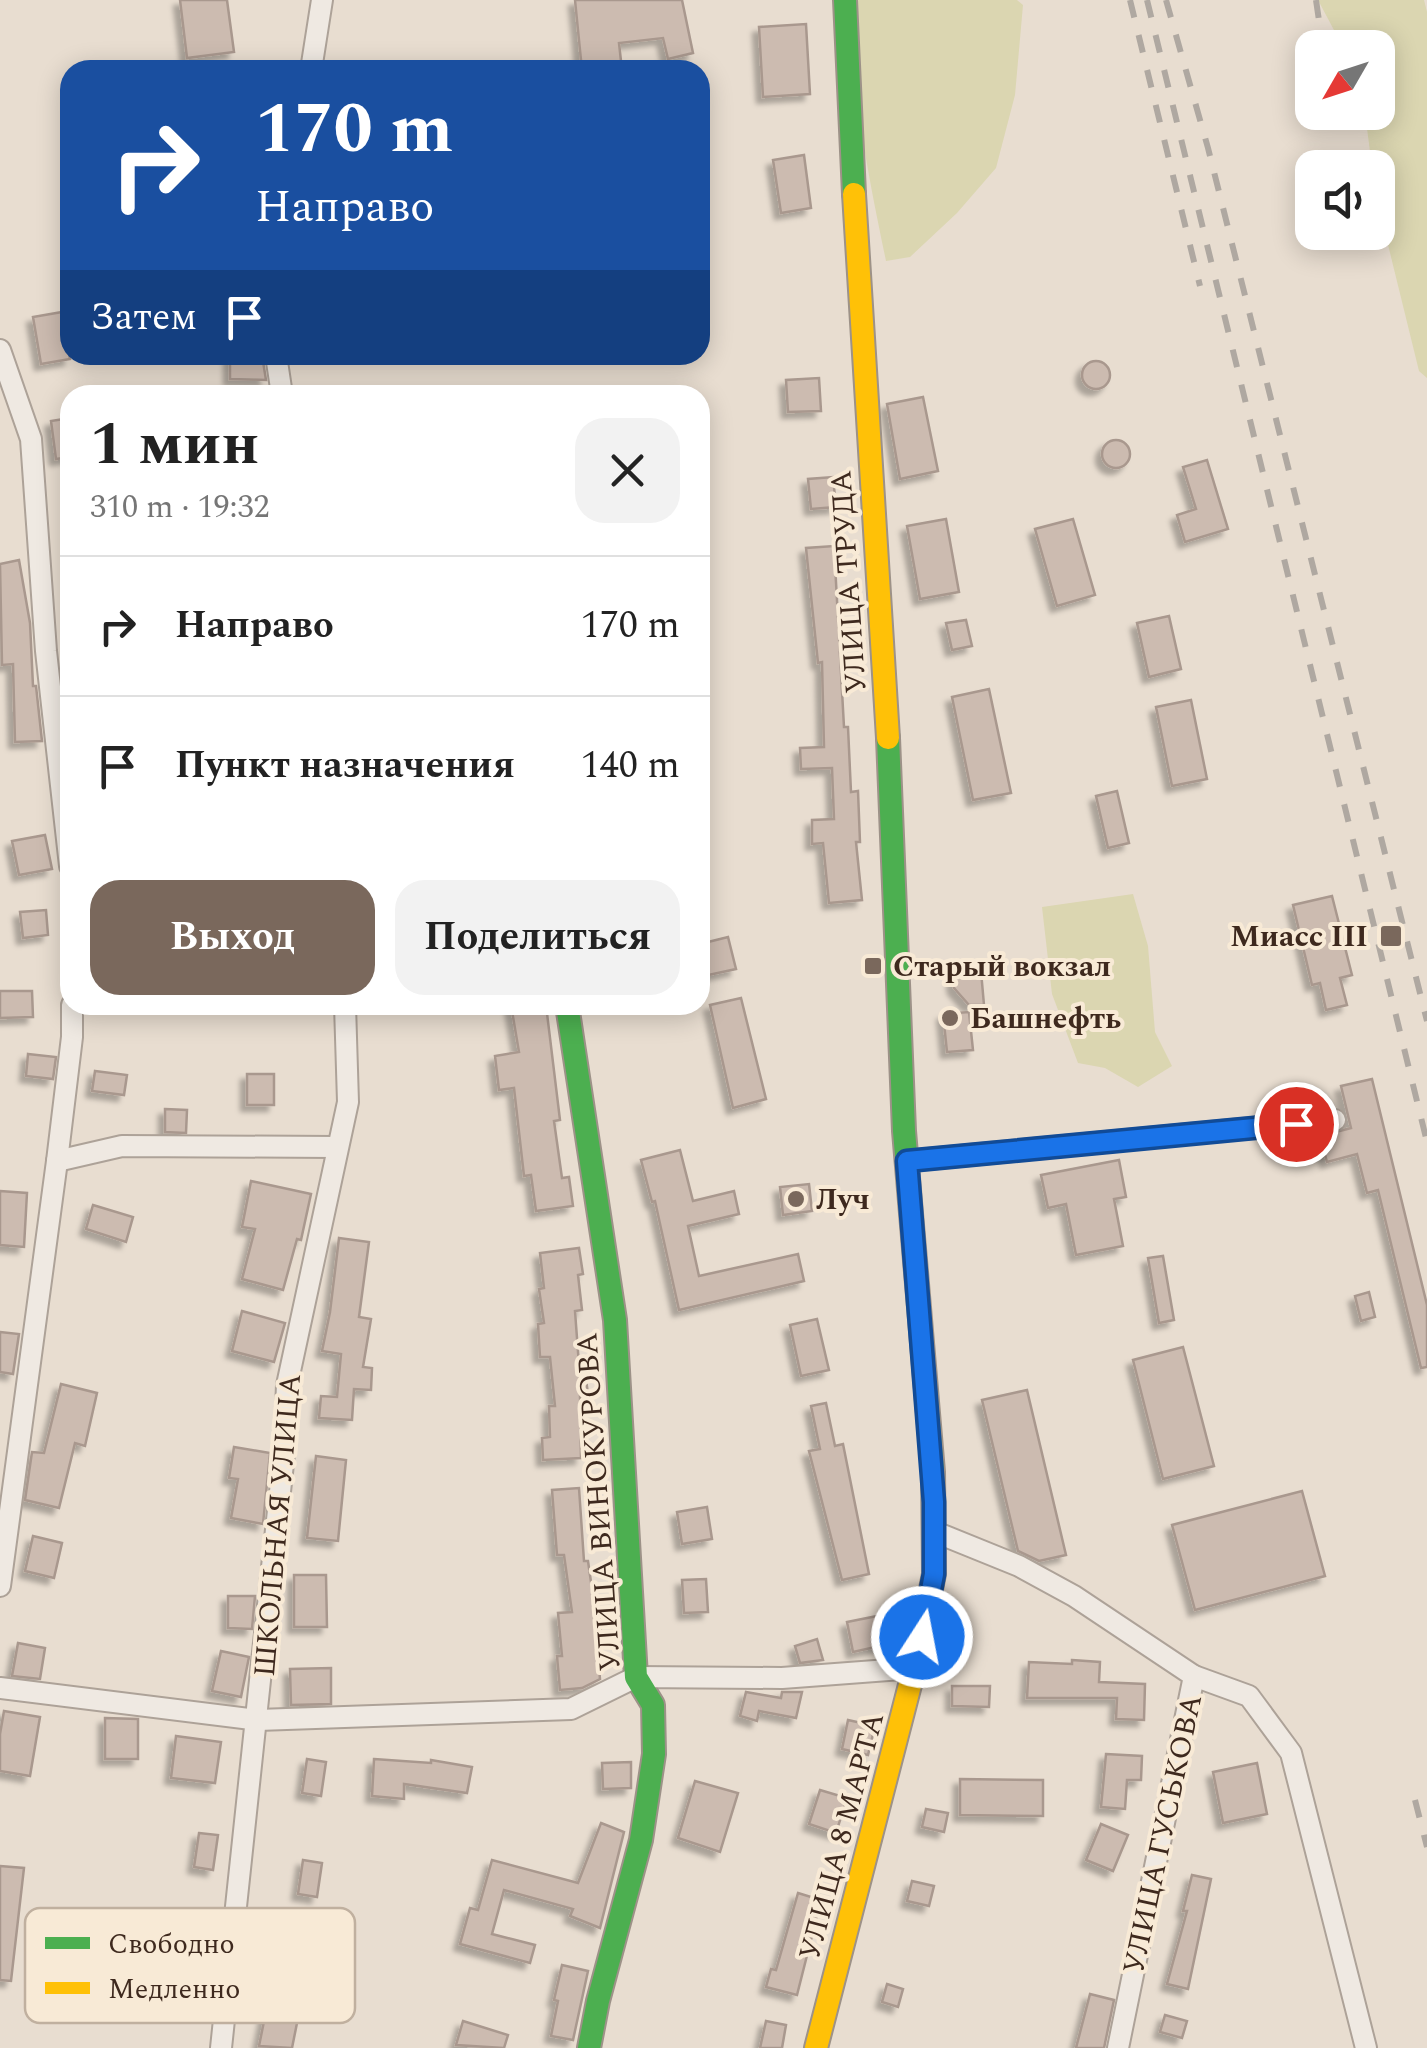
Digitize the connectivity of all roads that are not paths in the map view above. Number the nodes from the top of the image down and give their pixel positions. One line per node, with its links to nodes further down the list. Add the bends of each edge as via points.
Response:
1 (322, 0): 3 (street)
2 (845, 0): 12 (main road, УЛИЦА ТРУДА)
3 (313, 60)
4 (0, 350): 5 (street, via 31,439)
5 (60, 776)
6 (72, 1015): 11 (street)
7 (346, 1015): 10 (street, ШКОЛЬНАЯ УЛИЦА, via 348,1102)
8 (570, 1015): 17 (main road, УЛИЦА ВИНОКУРОВА, via 616,1320)
9 (1335, 1120): 12 (street)
10 (336, 1147): 11 (street, via 122,1146); 19 (street, ШКОЛЬНАЯ УЛИЦА, via 287,1385)
11 (57, 1161): 14 (street)
12 (907, 1161): 13 (main road, УЛИЦА 8 МАРТА)
13 (934, 1532): 15 (main road, УЛИЦА 8 МАРТА, via 934,1574); 16 (street, УЛИЦА ГУСЬКОВА, via 1074,1596)
14 (0, 1586)
15 (915, 1668): 17 (street, via 782,1678); 24 (main road, УЛИЦА 8 МАРТА)
16 (1194, 1676): 25 (street, УЛИЦА ГУСЬКОВА); 26 (street, via 1250,1696 1291,1753)
17 (636, 1677): 19 (street, via 571,1709); 23 (main road, УЛИЦА ВИНОКУРОВА, via 654,1705 654,1754 641,1840)
18 (0, 1688): 19 (street)
19 (258, 1720): 20 (street, ШКОЛЬНАЯ УЛИЦА)
20 (237, 1908)
21 (224, 2023): 22 (street, ШКОЛЬНАЯ УЛИЦА)
22 (221, 2048)
23 (589, 2048)
24 (816, 2048)
25 (1118, 2048)
26 (1366, 2048)

